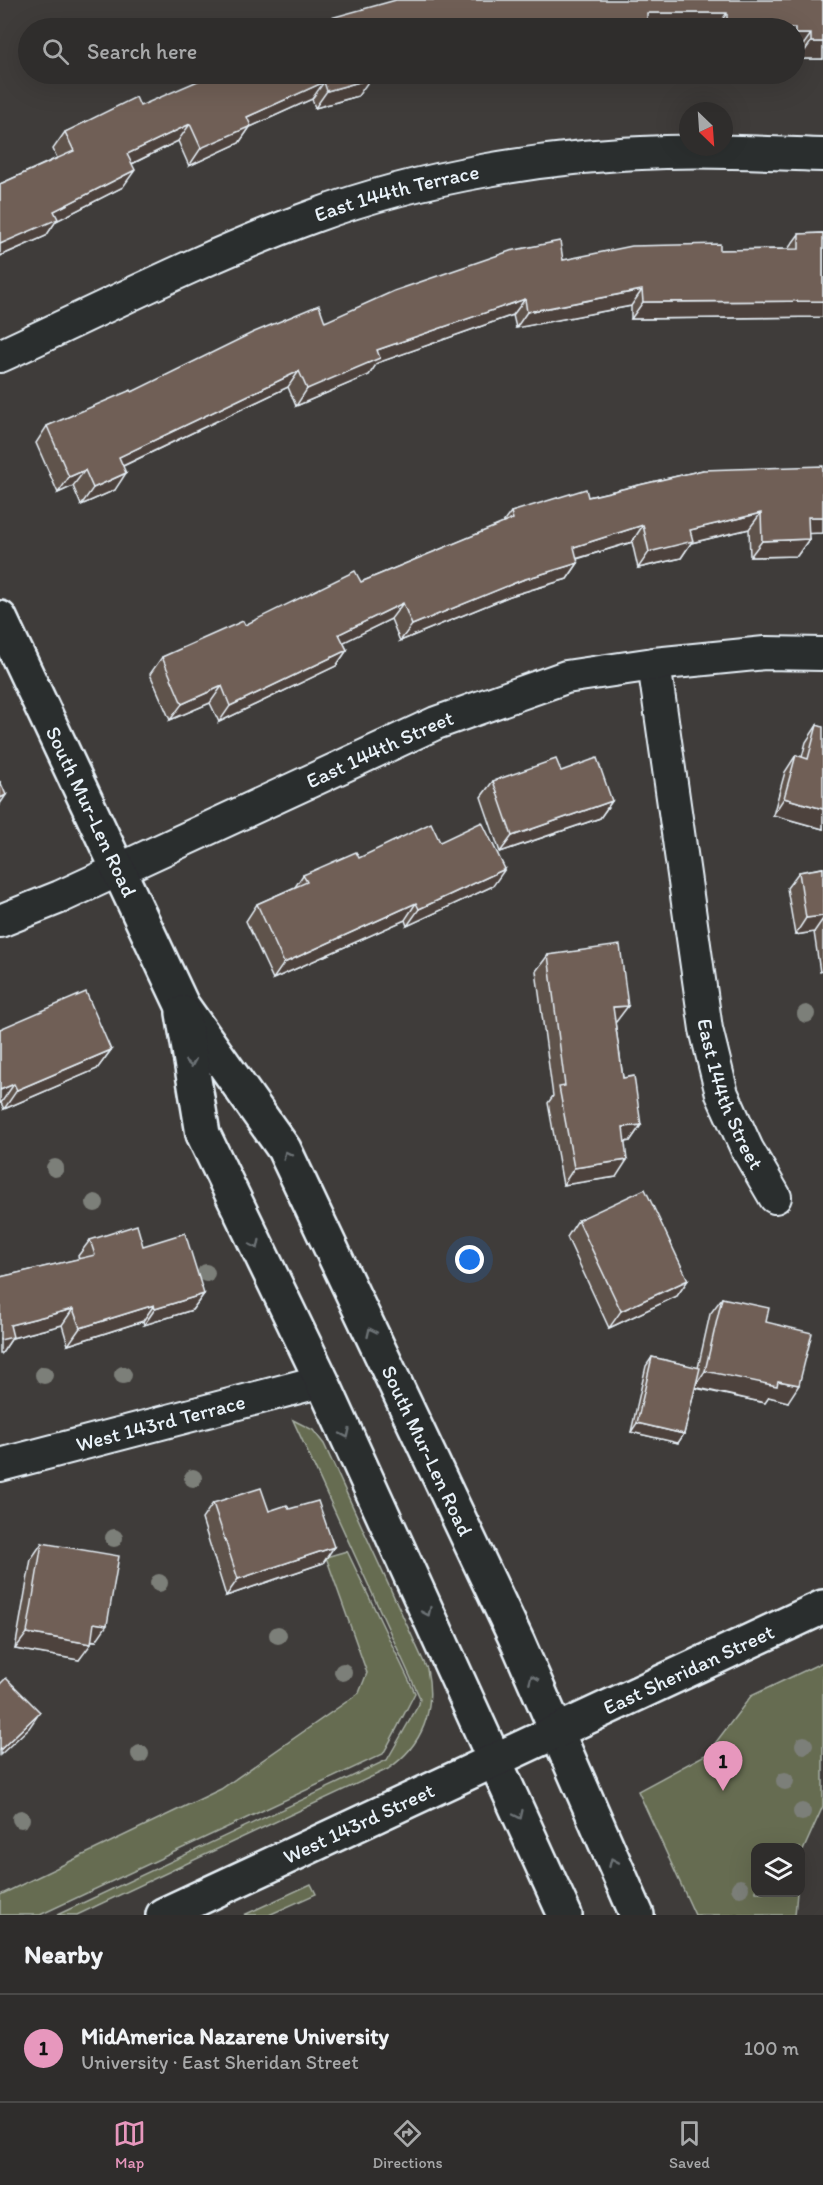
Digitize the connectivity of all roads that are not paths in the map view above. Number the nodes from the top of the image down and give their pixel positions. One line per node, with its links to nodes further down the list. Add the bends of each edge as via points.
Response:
1 (823, 155): 2 (street, East 144th Terrace, via 664,152 553,160 436,180 294,224 227,251)
2 (0, 356)
3 (0, 618): 6 (main road, South Mur-Len Road)
4 (823, 654): 5 (street, East 144th Street, via 765,653)
5 (654, 664): 6 (street, East 144th Street, via 566,677 436,723); 9 (street, East 144th Street, via 706,1029 722,1094)
6 (118, 870): 7 (street, East 144th Street); 8 (main road, South Mur-Len Road)
7 (0, 921)
8 (182, 1005): 10 (main road, South Mur-Len Road, one-way to 10, via 202,1134); 13 (main road, South Mur-Len Road, one-way to 8, via 284,1149)
9 (775, 1197)
10 (322, 1381): 11 (street, West 143rd Terrace); 14 (main road, South Mur-Len Road, one-way to 14)
11 (0, 1466)
12 (823, 1607): 13 (main road, East Sheridan Street)
13 (557, 1733): 14 (main road, West 143rd Street); 17 (main road, South Mur-Len Road, one-way to 13)
14 (494, 1762): 15 (main road, West 143rd Street); 16 (main road, South Mur-Len Road, one-way to 16)
15 (163, 1915)
16 (565, 1915)
17 (637, 1915)

